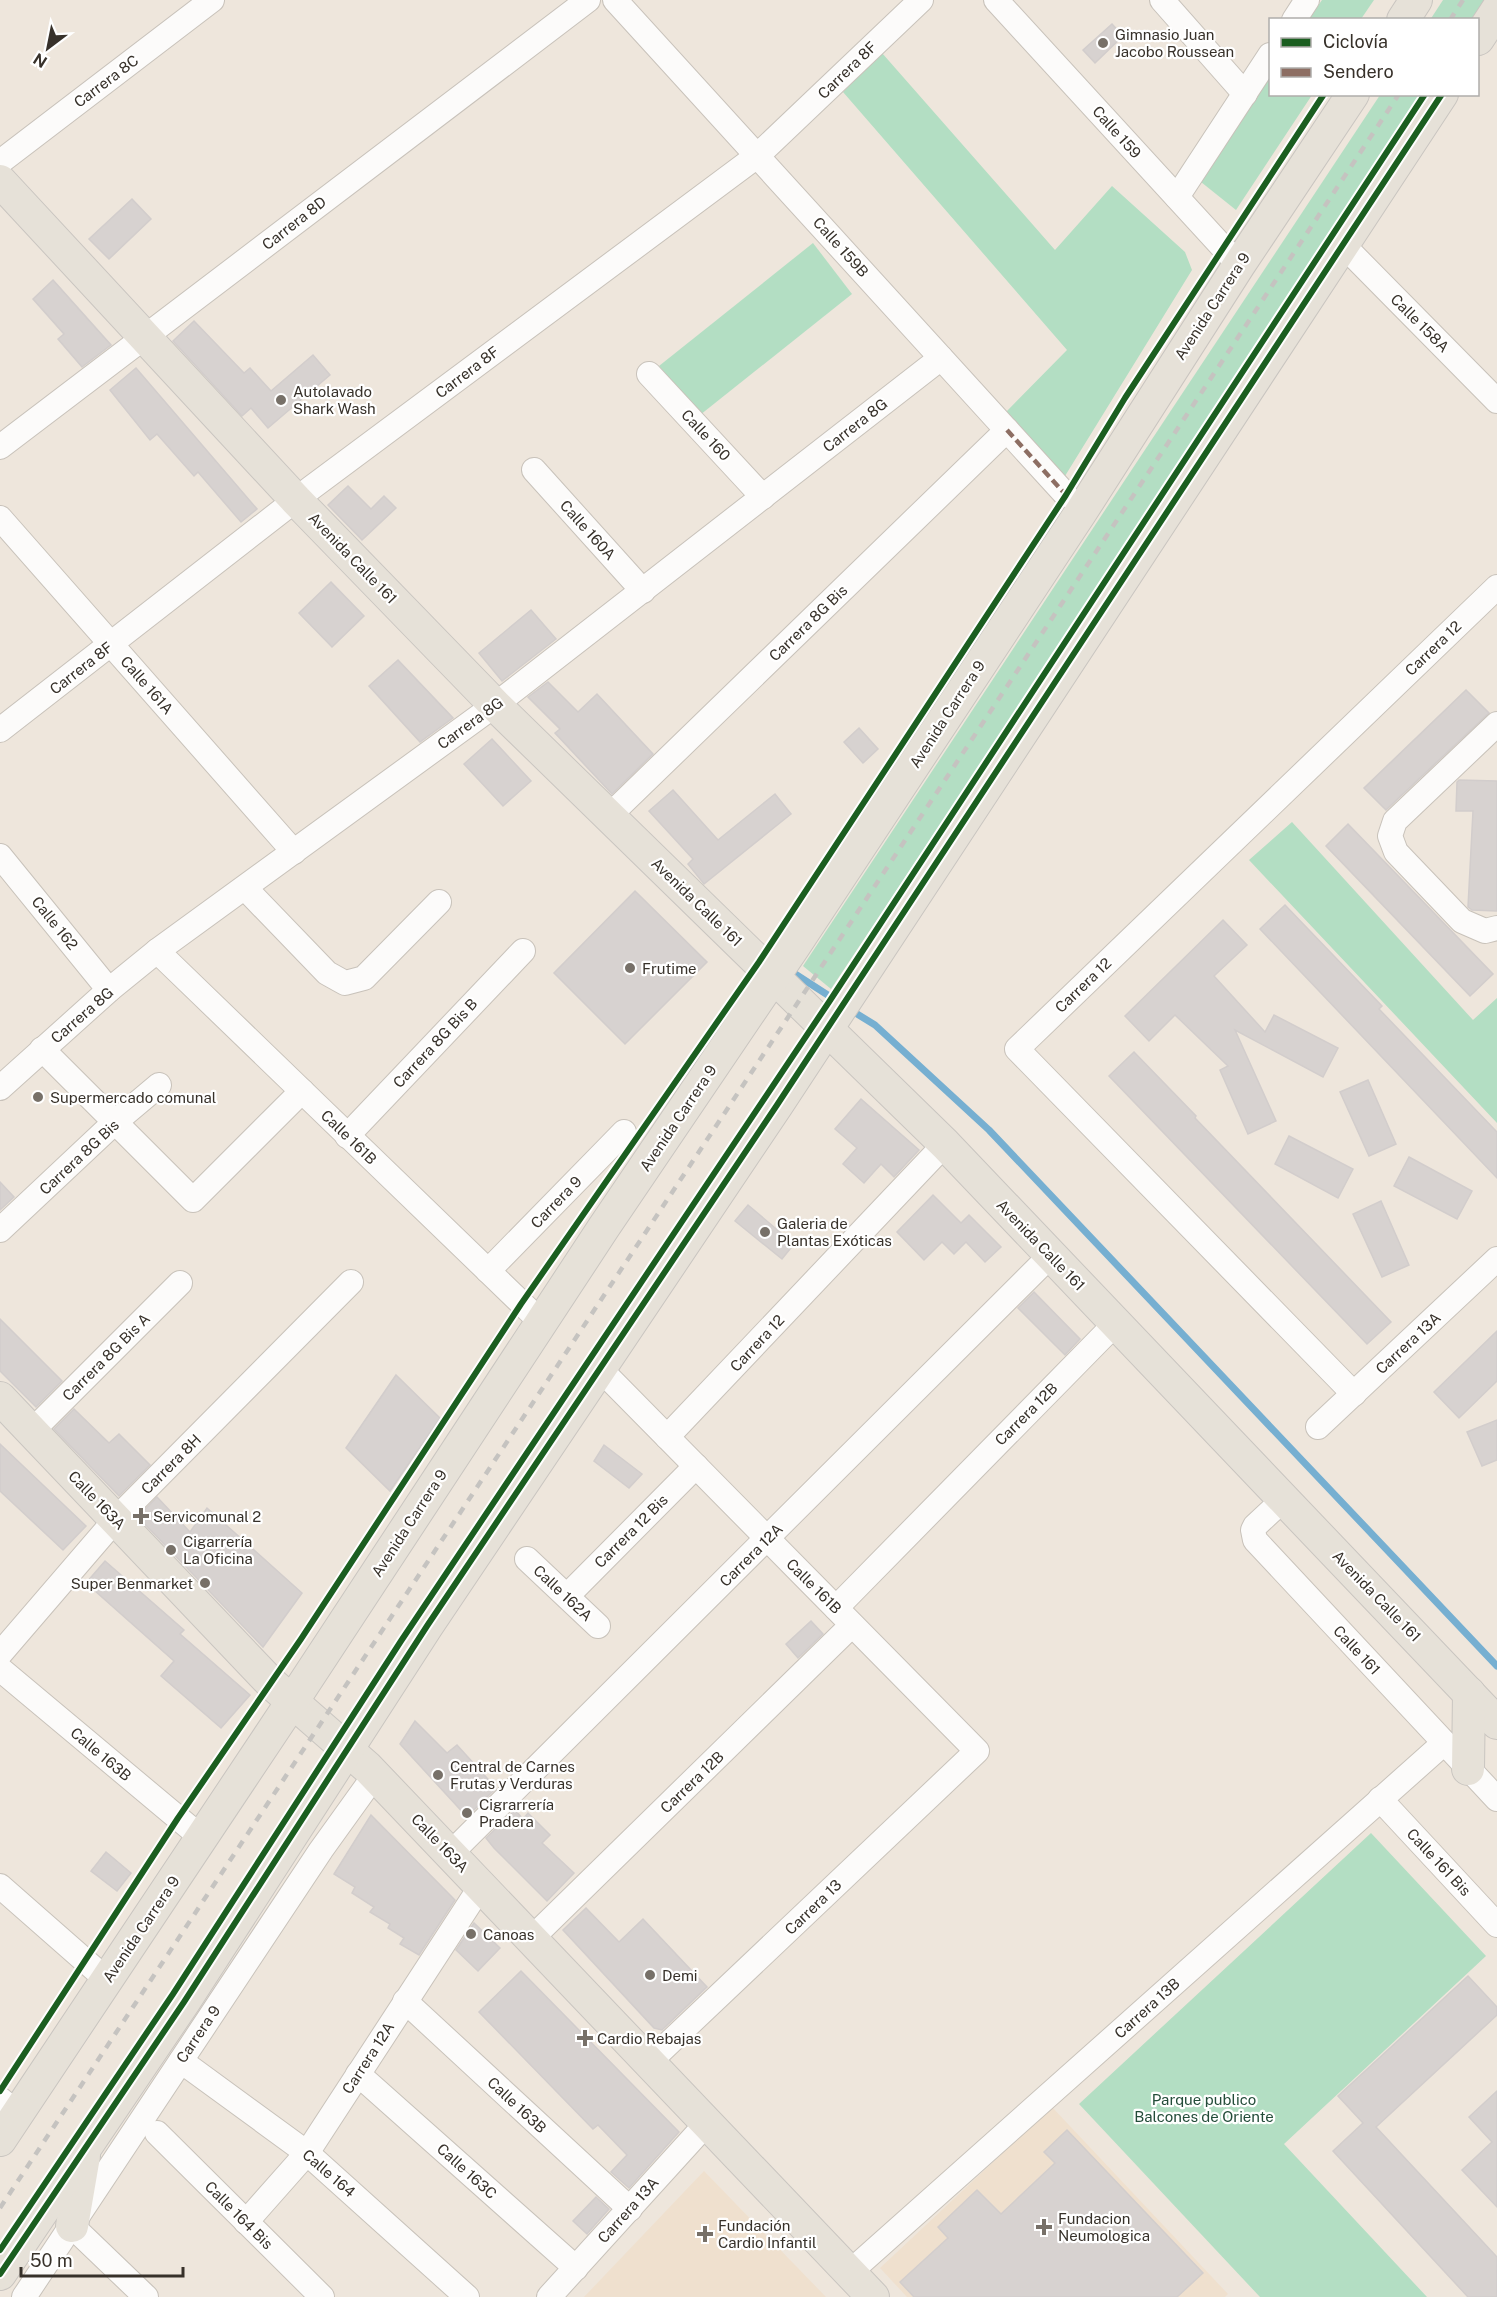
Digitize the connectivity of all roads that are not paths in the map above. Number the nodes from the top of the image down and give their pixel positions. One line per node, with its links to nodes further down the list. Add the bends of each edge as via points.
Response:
1 (212, 0): 16 (street, Carrera 8C)
2 (588, 0): 21 (street, Carrera 8D)
3 (615, 0): 15 (street, Calle 159B)
4 (921, 0): 15 (street, Carrera 8F)
5 (996, 0): 18 (street, Calle 159)
6 (1161, 0): 12 (street)
7 (1416, 0): 9 (main road)
8 (1497, 10): 10 (main road)
9 (1404, 18)
10 (1479, 37)
11 (1269, 57): 12 (street)
12 (1245, 94): 18 (street)
13 (1352, 96): 20 (main road, Avenida Carrera 9)
14 (1441, 96): 19 (main road)
15 (757, 156): 22 (street, Calle 159B); 30 (street, Carrera 8F)
16 (0, 162)
17 (0, 181): 21 (main road, Avenida Calle 161)
18 (1177, 197): 20 (street, Calle 159)
19 (1343, 245): 24 (street, Calle 158A); 48 (main road)
20 (1239, 265): 46 (main road, Avenida Carrera 9)
21 (145, 338): 26 (street, Carrera 8D); 30 (main road, Avenida Calle 161)
22 (941, 358): 25 (street, Calle 159B); 29 (street, Carrera 8G)
23 (649, 374): 29 (street, Calle 160)
24 (1497, 400)
25 (1007, 430): 28 (street, Calle 159B); 38 (street, Carrera 8G Bis)
26 (0, 447)
27 (534, 470): 33 (street, Calle 160A)
28 (1066, 495)
29 (763, 497): 33 (street, Carrera 8G)
30 (296, 500): 34 (street, Carrera 8F); 35 (main road, Avenida Calle 161)
31 (0, 518): 34 (street, Calle 161A)
32 (1497, 587): 66 (street, Carrera 12, via 1017,1049)
33 (643, 591): 35 (street, Carrera 8G)
34 (111, 644): 37 (street, Carrera 8F); 39 (street, Calle 161A)
35 (495, 705): 38 (main road, Avenida Calle 161); 39 (street, Carrera 8G)
36 (1497, 724): 43 (street, via 1395,821 1390,836 1396,852 1462,921 1485,931)
37 (0, 730)
38 (609, 816): 46 (main road, Avenida Calle 161)
39 (294, 852): 41 (street, Carrera 8G)
40 (0, 856): 47 (street, Calle 162)
41 (244, 888): 42 (street, via 327,973 345,983 364,978); 44 (street, Carrera 8G)
42 (439, 902)
43 (1497, 928)
44 (157, 951): 47 (street, Carrera 8G); 52 (street, Calle 161B)
45 (523, 951): 55 (street, Carrera 8G Bis B)
46 (774, 977): 48 (main road, Avenida Calle 161); 63 (main road, Avenida Carrera 9)
47 (109, 990): 49 (street, Carrera 8G)
48 (827, 1029): 56 (main road, Avenida Calle 161); 65 (main road)
49 (42, 1049): 51 (street, Carrera 8G); 53 (street)
50 (159, 1085): 53 (street, Carrera 8G Bis)
51 (0, 1088)
52 (302, 1091): 53 (street, via 193,1200); 55 (street, Calle 161B)
53 (115, 1122): 57 (street, Carrera 8G Bis)
54 (624, 1132): 60 (street, Carrera 9)
55 (347, 1136): 60 (street, Calle 161B)
56 (945, 1144): 58 (main road, Avenida Calle 161); 70 (street, Carrera 12)
57 (0, 1230)
58 (1051, 1255): 64 (main road, Avenida Calle 161); 74 (street, Carrera 12A)
59 (1497, 1259): 66 (street, Carrera 13A)
60 (488, 1271): 63 (street, Calle 161B)
61 (180, 1282): 69 (street, Carrera 8G Bis A)
62 (351, 1282): 73 (street, Carrera 8H)
63 (541, 1322): 82 (main road, Avenida Carrera 9)
64 (1116, 1323): 72 (main road, Avenida Calle 161); 77 (street, Carrera 12B)
65 (601, 1370): 70 (street, Calle 161B); 85 (main road)
66 (1354, 1394): 68 (street, Carrera 13A)
67 (0, 1398): 69 (main road, Calle 163A)
68 (1318, 1427)
69 (32, 1431): 73 (main road, Calle 163A)
70 (667, 1437): 71 (street, Calle 161B)
71 (696, 1466): 74 (street, Calle 161B); 76 (street, Carrera 12 Bis)
72 (1284, 1499): 81 (main road, Avenida Calle 161); 84 (street, Calle 161, via 1253,1530 1255,1540)
73 (116, 1519): 79 (street, Carrera 8H); 82 (main road, Calle 163A)
74 (767, 1538): 77 (street, Calle 161B); 92 (street, Carrera 12A)
75 (527, 1559): 76 (street, Calle 162A)
76 (567, 1596): 78 (street, Calle 162A)
77 (844, 1616): 86 (street, Calle 161B); 96 (street, Carrera 12B)
78 (598, 1626)
79 (0, 1654)
80 (0, 1669): 91 (street, Calle 163B)
81 (1469, 1693): 83 (main road, Avenida Calle 161); 87 (main road)
82 (292, 1702): 85 (main road, Calle 163A); 91 (main road, Avenida Carrera 9)
83 (1497, 1723)
84 (1444, 1743): 87 (street, Calle 161); 89 (street, Carrera 13B)
85 (347, 1748): 88 (main road, Calle 163A); 106 (main road, via 184,2002)
86 (977, 1751): 100 (street, Carrera 13)
87 (1468, 1769): 90 (street, Calle 161)
88 (381, 1782): 92 (main road, Calle 163A); 99 (street, Carrera 9, via 367,1786)
89 (1380, 1799): 95 (street, Calle 161 Bis); 112 (street, Carrera 13B)
90 (1497, 1799)
91 (202, 1838): 97 (main road, Avenida Carrera 9)
92 (450, 1854): 94 (main road, Calle 163A)
93 (0, 1886): 97 (street)
94 (481, 1886): 96 (main road, Calle 163A); 98 (street, Carrera 12A)
95 (1497, 1925)
96 (531, 1939): 100 (main road, Calle 163A)
97 (107, 1980): 102 (main road, Avenida Carrera 9)
98 (405, 2001): 101 (street, Carrera 12A); 108 (street, Calle 163B)
99 (180, 2061): 107 (street, Calle 164); 110 (street, Carrera 9)
100 (649, 2062): 103 (main road, Calle 163A)
101 (358, 2074): 107 (street, Carrera 12A); 111 (street, Calle 163C)
102 (9, 2106): 105 (main road, Avenida Carrera 9)
103 (707, 2123): 108 (street, Carrera 13A); 112 (main road, Calle 163A)
104 (157, 2133): 109 (street, Calle 164 Bis)
105 (0, 2140)
106 (86, 2145): 110 (main road); 113 (main road)
107 (307, 2153): 109 (street, Carrera 12A); 117 (street, Calle 164)
108 (630, 2209): 111 (street, Carrera 13A)
109 (246, 2222): 116 (street, Calle 164 Bis)
110 (72, 2226): 114 (street, Carrera 9); 115 (street)
111 (576, 2268): 118 (street, Carrera 13A)
112 (850, 2272): 119 (main road, Calle 163A)
113 (0, 2274)
114 (24, 2297)
115 (146, 2297)
116 (322, 2297)
117 (467, 2297)
118 (549, 2297)
119 (873, 2297)

